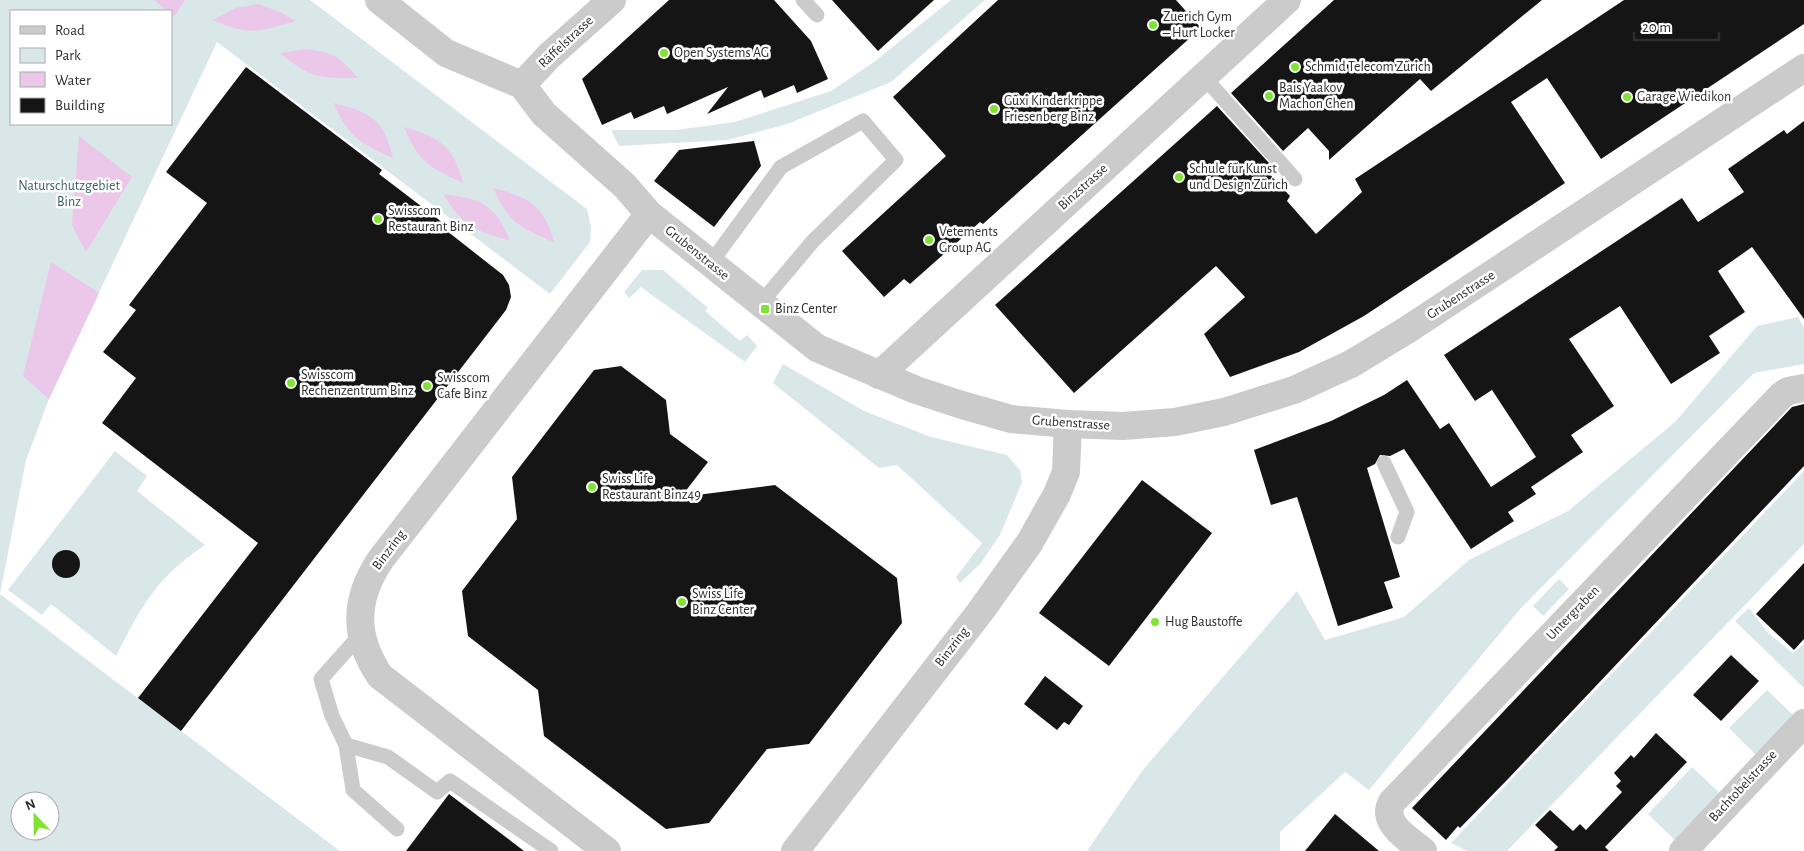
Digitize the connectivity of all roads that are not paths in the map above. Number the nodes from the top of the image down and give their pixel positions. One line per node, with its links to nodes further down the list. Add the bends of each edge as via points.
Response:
1 (379, 0): 8 (street, Grubenstrasse, via 446,53)
2 (612, 0): 8 (street, Räffelstrasse, via 549,56)
3 (803, 0): 5 (lane)
4 (1287, 0): 7 (street, Binzstrasse)
5 (817, 15)
6 (1804, 68): 15 (street, Grubenstrasse, via 1407,330 1324,377 1253,404 1175,422 1123,426)
7 (1204, 77): 9 (lane); 13 (street, Binzstrasse)
8 (522, 85): 10 (street, Grubenstrasse, via 544,114 625,186)
9 (1295, 178)
10 (649, 214): 11 (street, Grubenstrasse); 18 (street, Binzring, via 381,559 365,587)
11 (710, 264): 12 (street, Grubenstrasse); 12 (lane, via 781,167 862,121 896,160 813,241)
12 (760, 304): 13 (street, Grubenstrasse, via 817,348)
13 (880, 375): 15 (street, Grubenstrasse, via 934,396 1010,418)
14 (1804, 388): 25 (street, Untergraben, via 1781,396 1392,802 1390,819)
15 (1068, 424): 24 (street, Binzring, via 1066,472 1030,542)
16 (1384, 463): 17 (lane, via 1407,512)
17 (1398, 537)
18 (361, 634): 20 (lane, via 321,679 332,716); 23 (street, Binzring, via 368,656 380,676)
19 (1804, 723): 26 (street, Bachtobelstrasse)
20 (346, 744): 21 (lane, via 354,790); 22 (lane, via 388,757 437,792 450,781)
21 (397, 829)
22 (551, 851)
23 (607, 851)
24 (795, 851)
25 (1423, 851)
26 (1683, 851)

